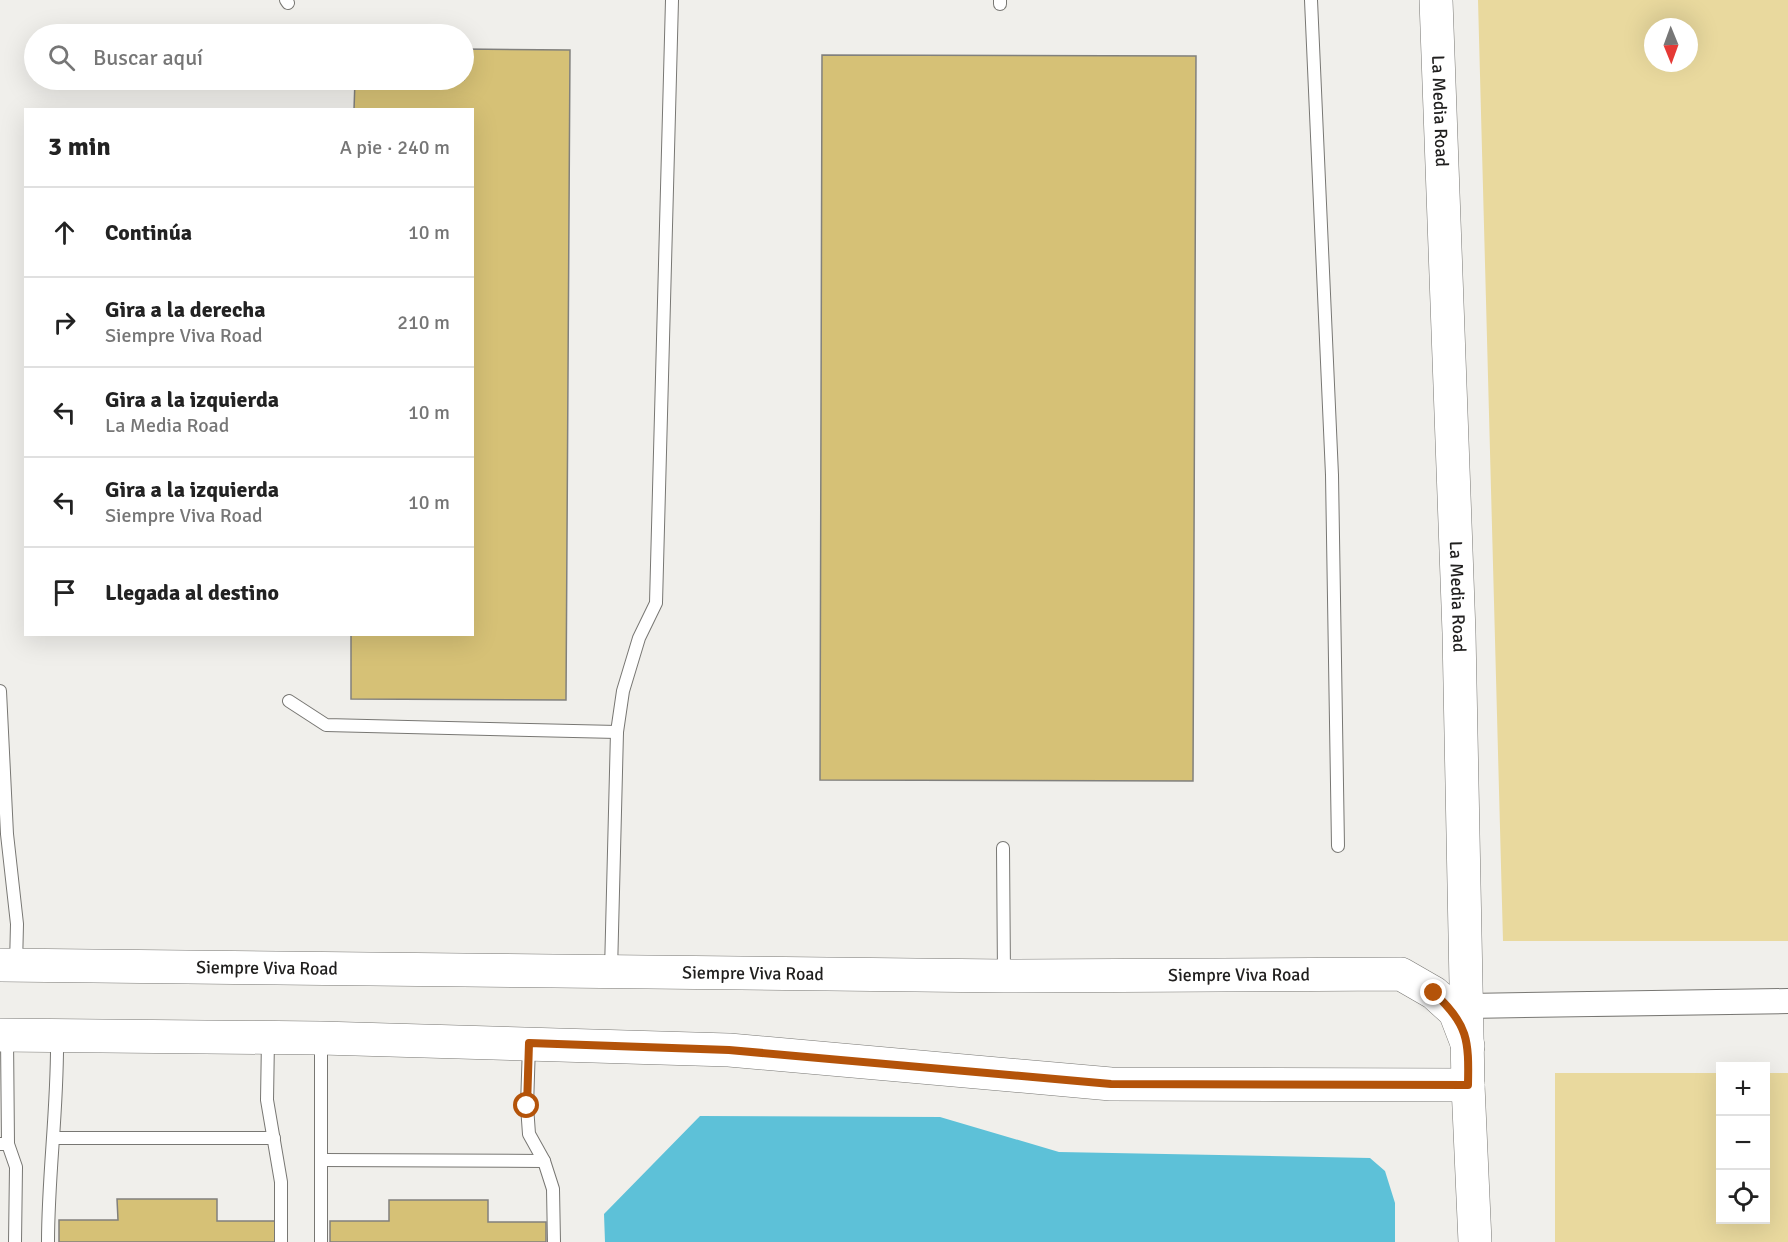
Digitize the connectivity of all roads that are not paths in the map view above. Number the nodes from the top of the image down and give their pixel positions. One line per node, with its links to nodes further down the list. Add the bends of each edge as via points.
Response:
1 (672, 0): 6 (lane, via 656,603 639,638 626,681)
2 (1311, 0): 7 (lane, via 1332,475)
3 (1436, 0): 13 (main road, La Media Road, via 1459,633)
4 (0, 691): 9 (lane, via 7,834 17,924)
5 (289, 701): 6 (lane, via 326,725)
6 (617, 732): 10 (lane)
7 (1338, 846)
8 (1003, 848): 11 (lane)
9 (8, 965): 10 (main road, Siempre Viva Road)
10 (611, 972): 11 (main road, Siempre Viva Road)
11 (1004, 976): 19 (main road, Siempre Viva Road, via 1401,974 1434,993 1455,1012)
12 (1788, 1001): 13 (street)
13 (1467, 1006): 19 (main road, La Media Road)
14 (4, 1035): 15 (main road); 23 (lane)
15 (57, 1036): 17 (main road); 21 (lane)
16 (321, 1038): 17 (main road); 18 (main road); 24 (lane)
17 (268, 1039): 22 (lane, via 267,1100)
18 (529, 1043): 20 (main road, via 729,1050 1111,1084); 25 (lane, via 529,1134)
19 (1468, 1047): 20 (main road, La Media Road)
20 (1468, 1085): 26 (main road, La Media Road)
21 (54, 1138): 22 (lane); 28 (lane)
22 (274, 1138): 29 (lane, via 280,1182)
23 (4, 1144): 27 (lane, via 16,1167)
24 (321, 1160): 25 (lane); 30 (lane)
25 (544, 1161): 31 (lane, via 553,1189)
26 (1472, 1192): 32 (main road, La Media Road); 33 (main road, La Media Road)
27 (15, 1242)
28 (48, 1242)
29 (281, 1242)
30 (321, 1242)
31 (554, 1242)
32 (1468, 1242)
33 (1475, 1242)

